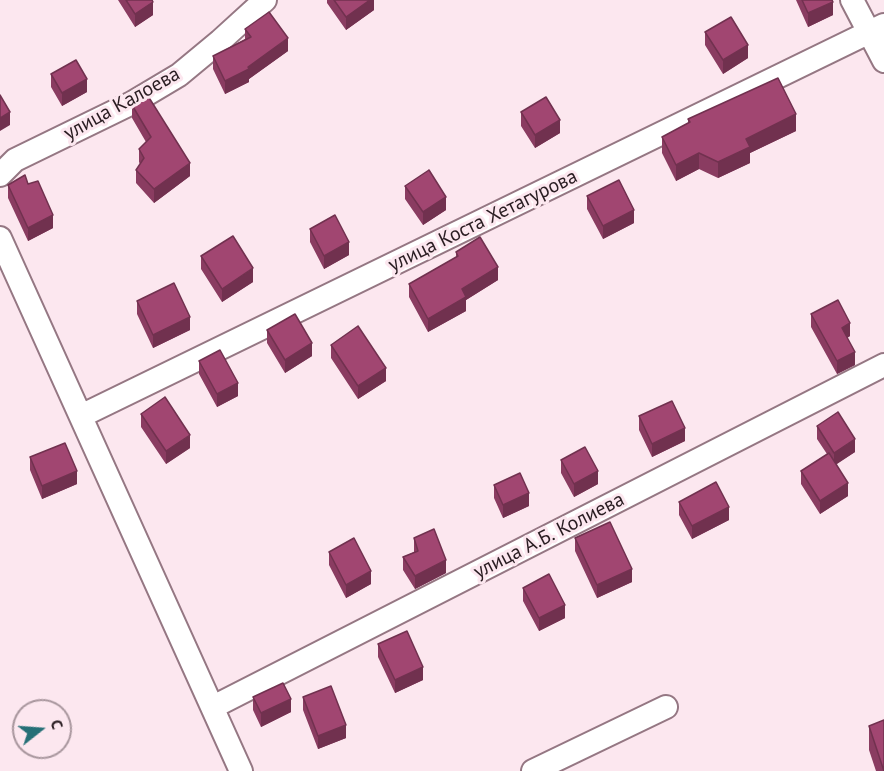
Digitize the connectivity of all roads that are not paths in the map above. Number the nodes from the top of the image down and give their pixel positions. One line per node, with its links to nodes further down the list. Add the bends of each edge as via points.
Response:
1 (266, 0): 5 (street, улица Калоева, via 179,75 132,103 15,160)
2 (852, 0): 3 (street)
3 (877, 29): 4 (street); 8 (street, улица Коста Хетагурова)
4 (884, 61)
5 (0, 175)
6 (0, 238): 8 (street)
7 (884, 365): 9 (street, улица А.Б. Колиева)
8 (81, 416): 9 (street)
9 (213, 707): 11 (street)
10 (666, 707): 12 (street)
11 (241, 771)
12 (533, 771)

